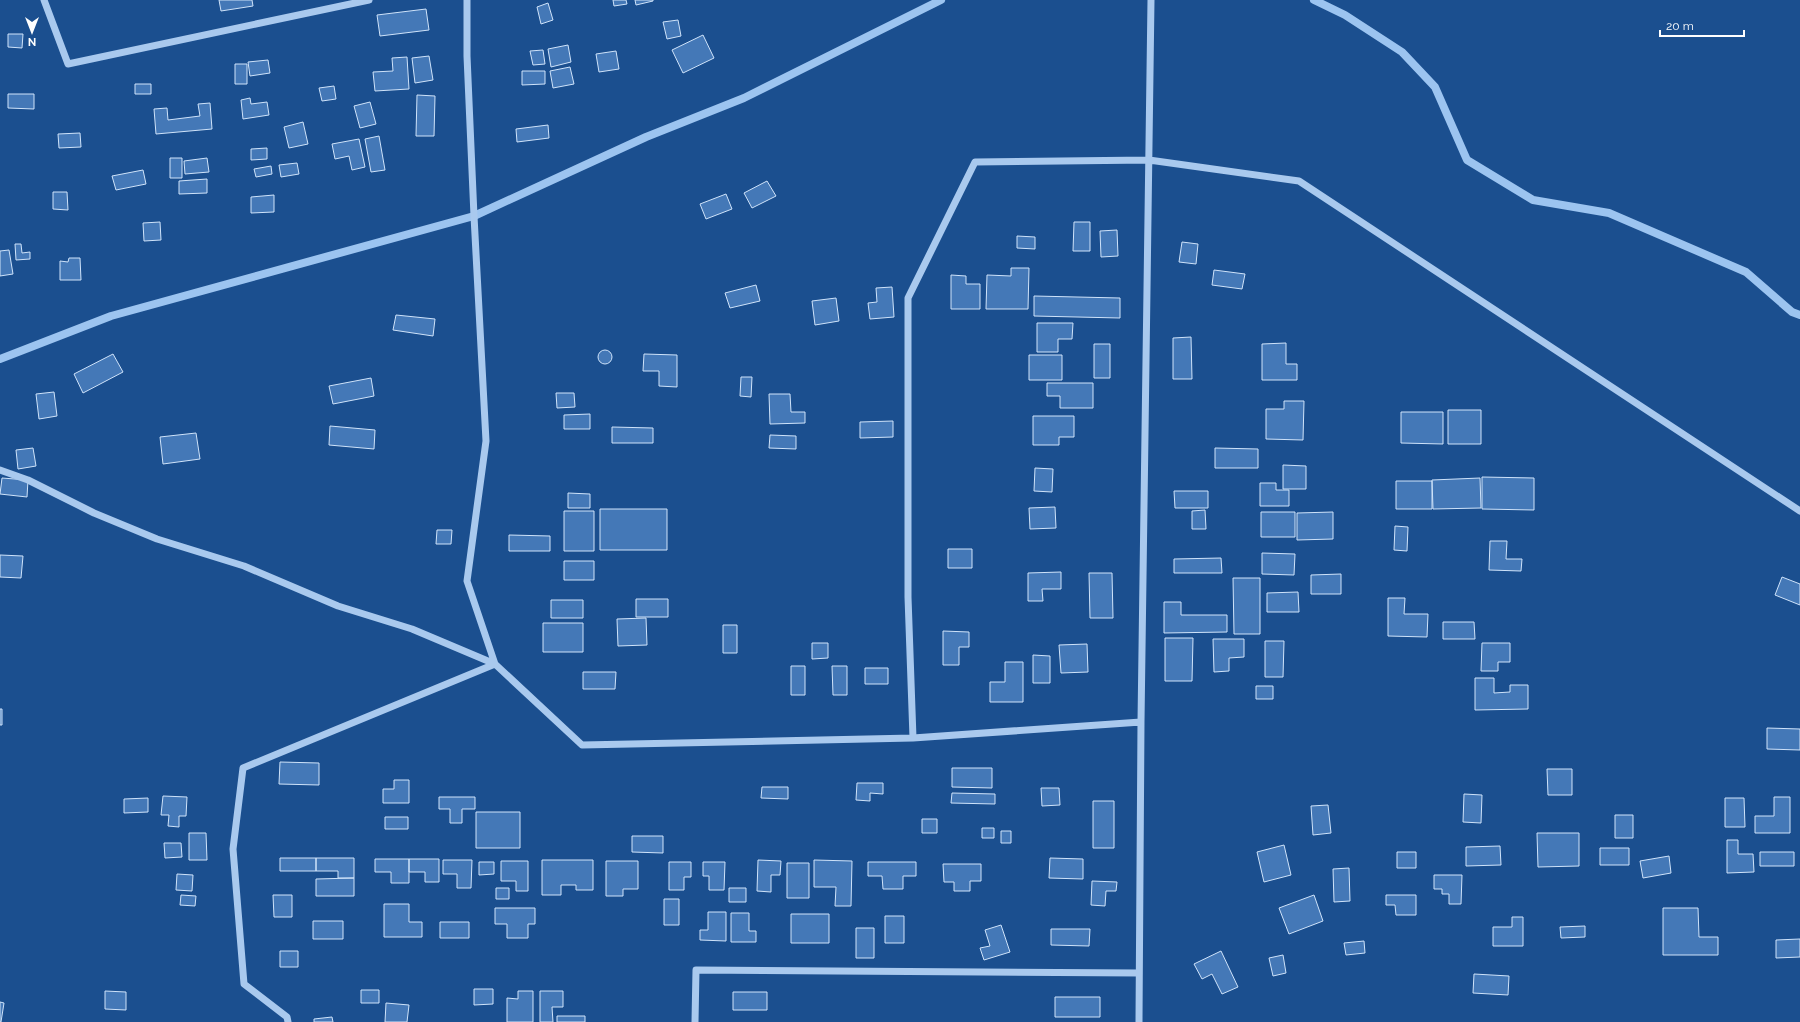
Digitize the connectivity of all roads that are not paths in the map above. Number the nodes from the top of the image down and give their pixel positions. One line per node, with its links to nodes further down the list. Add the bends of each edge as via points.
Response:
1 (44, 0): 2 (street, via 68,64)
2 (369, 0)
3 (467, 0): 8 (street, via 467,56 486,441 467,581)
4 (1151, 1): 5 (street)
5 (1149, 160): 7 (street, via 1299,181); 9 (street); 10 (street, via 975,162 908,298 908,597)
6 (0, 470): 8 (street, via 28,480 94,513 157,539 244,566 338,606 412,629)
7 (1800, 511)
8 (495, 664): 10 (street, via 582,745); 12 (street, via 243,768 233,849 244,984 287,1016)
9 (1140, 722): 10 (street); 11 (street)
10 (913, 738)
11 (1139, 973): 13 (street, via 696,970); 14 (street)
12 (288, 1022)
13 (695, 1022)
14 (1139, 1022)

